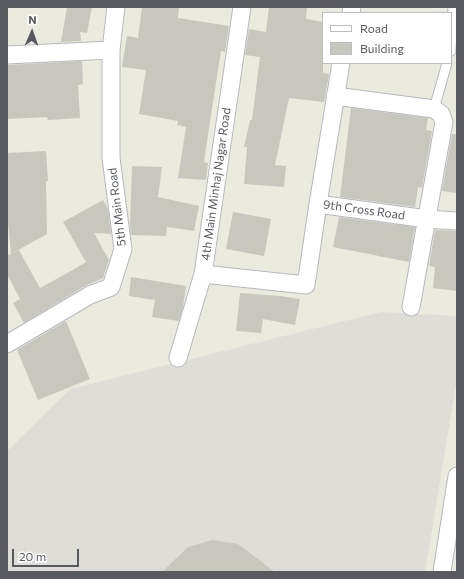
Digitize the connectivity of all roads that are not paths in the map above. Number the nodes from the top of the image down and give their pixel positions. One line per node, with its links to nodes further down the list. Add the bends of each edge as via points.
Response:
1 (116, 7): 5 (street, 5th Main Road)
2 (242, 7): 14 (street, 4th Main Minhaj Nagar Road)
3 (454, 7): 4 (lane)
4 (452, 36)
5 (111, 50): 6 (street); 16 (street, 5th Main Road, via 111,158 123,249 111,287 90,295)
6 (7, 54)
7 (341, 64): 9 (street, 9th Cross Road)
8 (448, 64): 10 (lane)
9 (335, 96): 10 (street); 11 (street, 9th Cross Road)
10 (434, 109): 12 (street, via 441,114 444,122)
11 (318, 204): 12 (street, 9th Cross Road); 14 (street, via 306,285)
12 (427, 219): 13 (street, 9th Cross Road); 15 (street)
13 (457, 221)
14 (203, 274): 17 (street, 4th Main Minhaj Nagar Road)
15 (411, 306)
16 (8, 341)
17 (178, 358)
18 (457, 476): 19 (street)
19 (442, 572)

